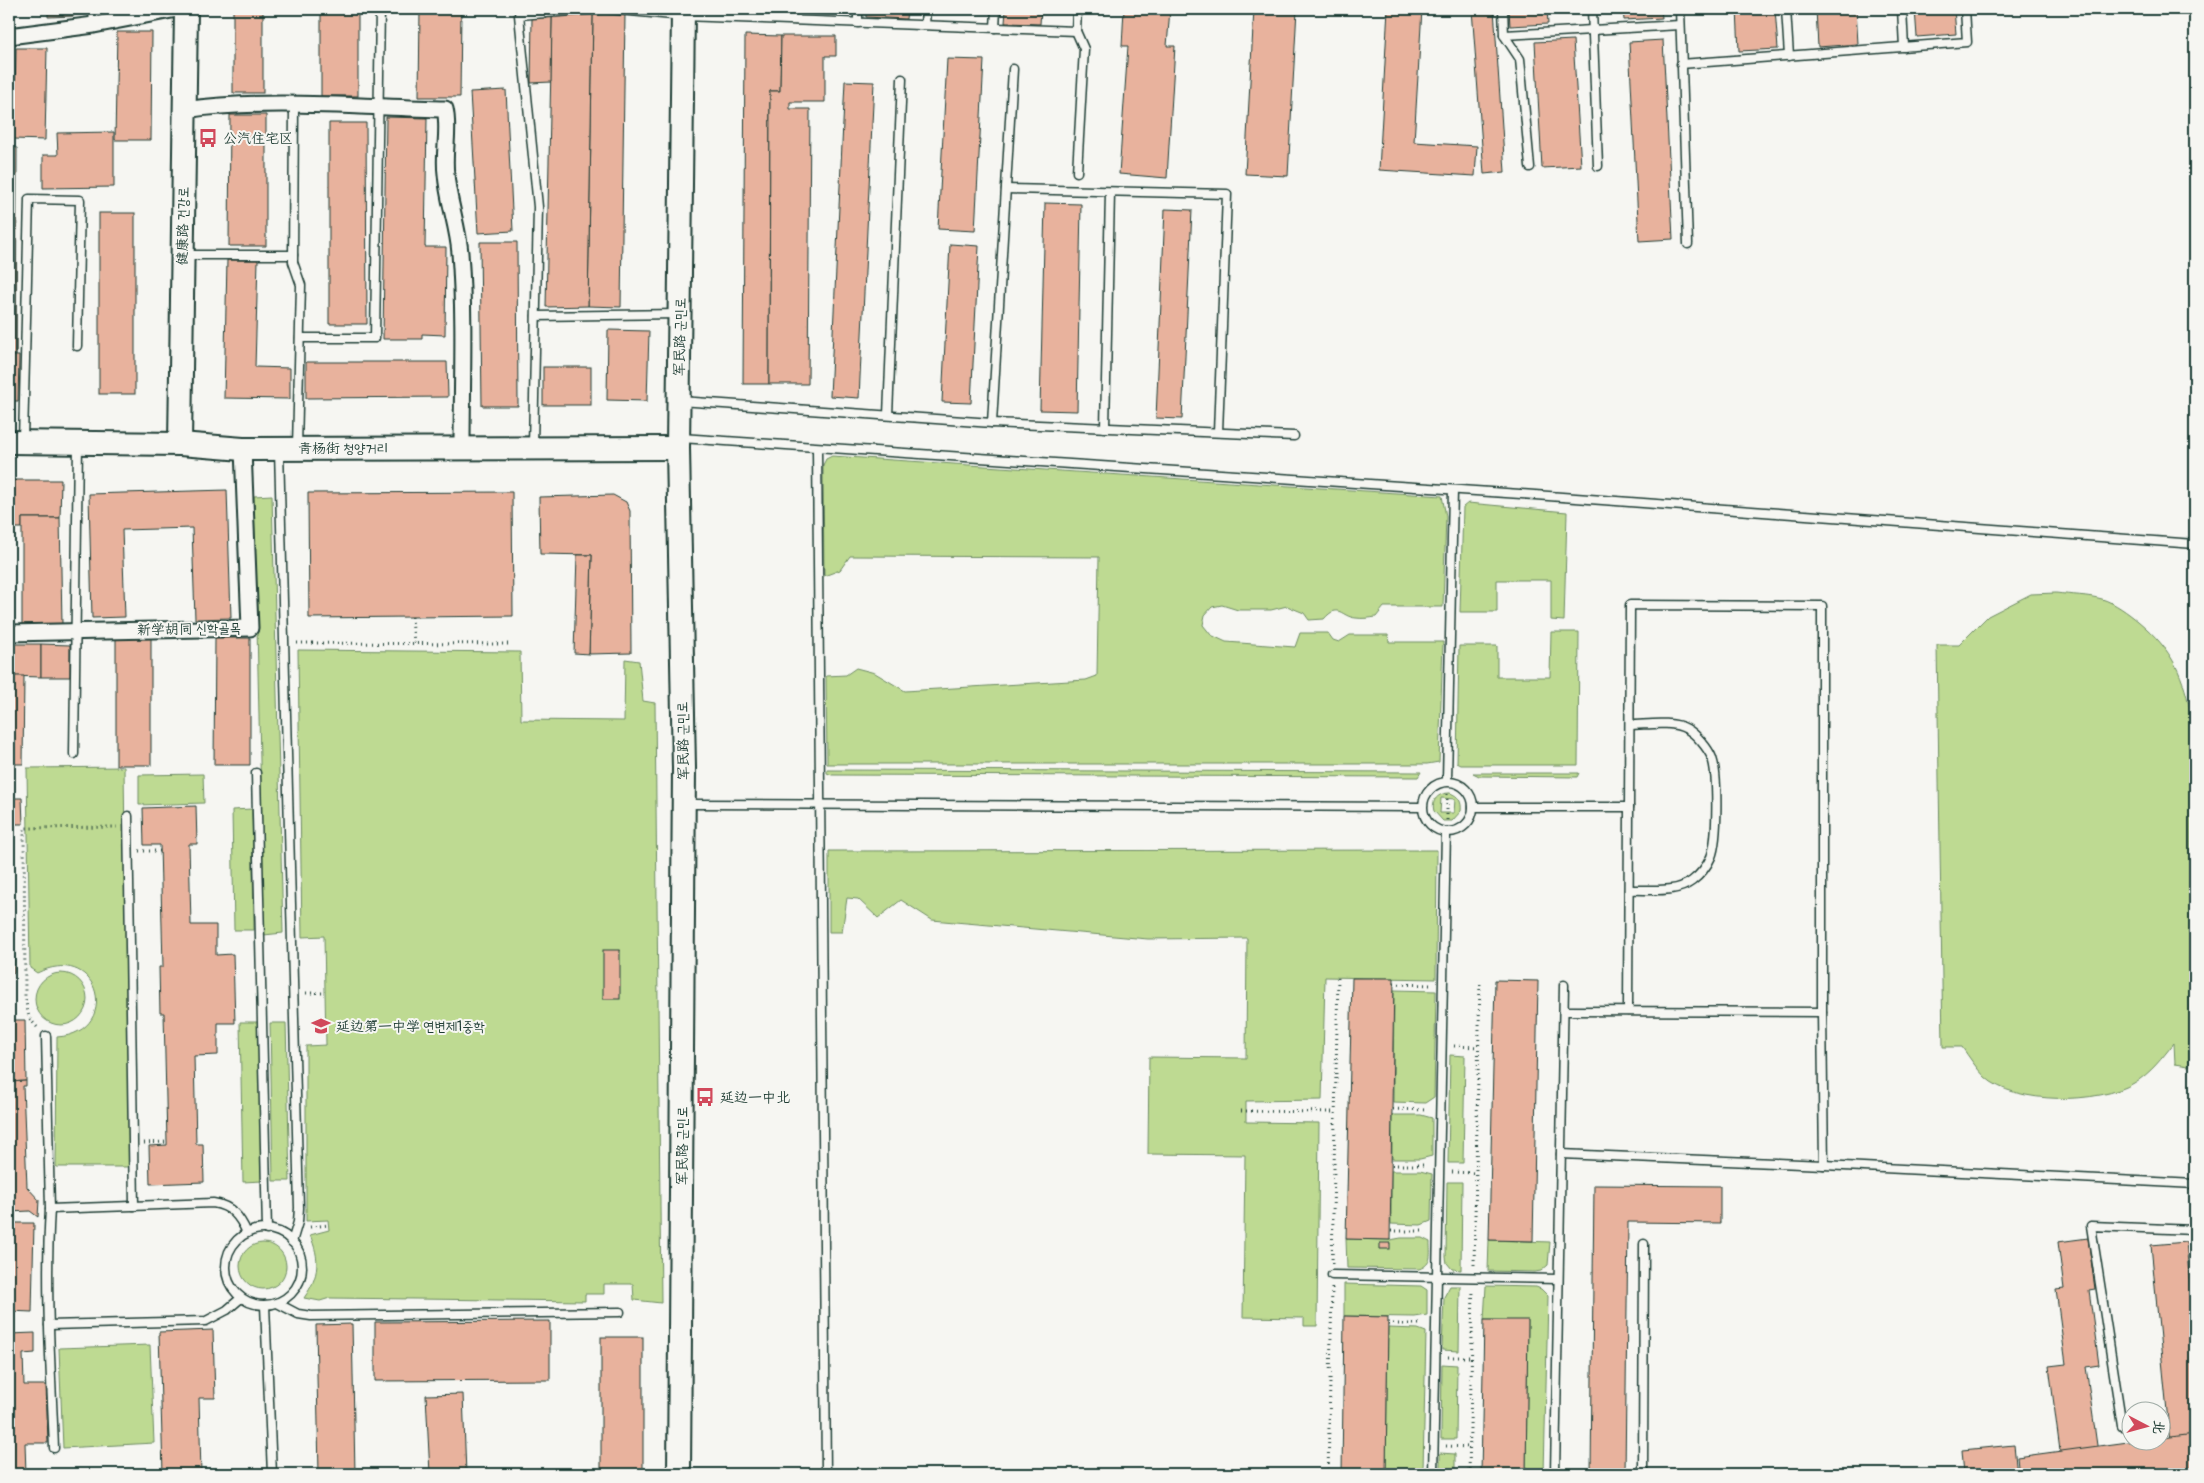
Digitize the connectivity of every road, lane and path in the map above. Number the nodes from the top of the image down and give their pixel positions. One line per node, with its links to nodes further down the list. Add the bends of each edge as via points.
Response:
1 (93, 9): 21 (lane)
2 (178, 9): 21 (street)
3 (186, 9): 36 (street, 健康路 건강로)
4 (380, 9): 35 (lane)
5 (600, 9): 46 (lane, via 519,15 538,207)
6 (609, 9): 18 (lane)
7 (796, 9): 19 (lane)
8 (858, 9): 20 (lane)
9 (926, 9): 22 (lane)
10 (996, 9): 24 (lane)
11 (1077, 9): 26 (lane)
12 (1503, 9): 27 (lane)
13 (1592, 9): 25 (lane)
14 (1680, 9): 23 (lane)
15 (1786, 9): 30 (lane)
16 (1902, 9): 29 (lane)
17 (1965, 9): 29 (lane, via 1967,42)
18 (683, 12): 19 (lane); 45 (street, 军民路 군민로)
19 (796, 20): 20 (lane)
20 (858, 23): 22 (lane)
21 (94, 25): 28 (street)
22 (925, 25): 24 (lane)
23 (1680, 25): 25 (lane); 31 (lane)
24 (995, 28): 26 (lane)
25 (1593, 30): 27 (lane); 37 (lane)
26 (1076, 31): 39 (lane, via 1084,49)
27 (1504, 35): 38 (lane, via 1520,60)
28 (9, 36)
29 (1904, 47): 30 (lane)
30 (1788, 56): 31 (lane)
31 (1682, 64): 42 (lane)
32 (1013, 69): 40 (lane)
33 (902, 79): 50 (lane)
34 (294, 105): 35 (street); 36 (street, via 217,105); 44 (lane)
35 (377, 107): 47 (lane, via 375,338); 60 (street, via 444,110 446,115 446,176 455,213 462,280)
36 (184, 110): 43 (street, 健康路 건강로)
37 (1598, 166)
38 (1530, 167)
39 (1077, 172)
40 (1006, 189): 41 (lane); 51 (lane)
41 (1110, 192): 52 (lane); 53 (lane, via 1227,194)
42 (1688, 244)
43 (182, 255): 44 (lane); 58 (street, 健康路 건강로)
44 (294, 255): 47 (lane, via 293,262 301,285)
45 (680, 314): 46 (lane); 49 (street, 军民路 군민로)
46 (536, 316): 61 (lane)
47 (300, 338): 59 (lane)
48 (77, 346): 55 (lane, via 80,200 30,199)
49 (679, 401): 50 (lane); 57 (street, 军民路 군민로)
50 (888, 415): 51 (lane)
51 (992, 423): 52 (lane)
52 (1105, 428): 53 (lane)
53 (1218, 432): 54 (lane)
54 (1294, 436)
55 (16, 442): 56 (street, 青杨街 청양거리)
56 (78, 442): 58 (street, 青杨街 청양거리); 67 (lane)
57 (678, 443): 61 (street, 青杨街 청양거리); 62 (lane); 76 (street, 军民路 군민로)
58 (180, 444): 63 (street, 青杨街 청양거리)
59 (288, 448): 60 (street, 青杨街 청양거리); 63 (street, 青杨街 청양거리); 69 (lane)
60 (462, 448): 61 (street, 青杨街 청양거리)
61 (532, 448)
62 (817, 448): 64 (lane); 77 (lane)
63 (243, 449): 67 (street, 新学胡同 신학골목, via 250,628)
64 (1453, 490): 65 (lane); 75 (lane)
65 (2195, 544)
66 (412, 617): 70 (path)
67 (77, 631): 68 (street, 新学胡同 신학골목); 73 (lane)
68 (9, 632)
69 (284, 643): 70 (path); 115 (lane, via 299,1208)
70 (414, 643): 71 (path)
71 (511, 644)
72 (1630, 725): 79 (lane); 86 (lane, via 1675,725 1687,729 1702,743 1711,756 1715,773 1715,828 1711,856 1692,881 1673,889); 96 (lane, via 1630,605 1822,606)
73 (74, 754)
74 (256, 773): 116 (lane)
75 (1447, 781): 78 (lane, via 1432,786 1423,799); 80 (lane, via 1463,786 1472,799); 83 (path)
76 (684, 804): 77 (lane); 141 (street, 军民路 군민로)
77 (820, 804): 78 (lane); 142 (lane)
78 (1422, 807): 83 (lane, via 1427,822)
79 (1629, 807): 80 (lane); 86 (lane)
80 (1473, 808): 83 (lane, via 1468,823)
81 (128, 816): 82 (lane)
82 (128, 827): 85 (lane); 97 (path, via 24,828 26,1010)
83 (1446, 832): 90 (lane)
84 (160, 850): 85 (path)
85 (129, 851): 105 (lane)
86 (1629, 890): 95 (lane)
87 (1338, 977): 103 (path)
88 (1480, 981): 99 (path)
89 (1394, 984): 90 (path)
90 (1443, 985): 98 (lane)
91 (1564, 985): 94 (lane)
92 (303, 993): 93 (path)
93 (325, 993)
94 (1564, 1011): 95 (lane); 106 (lane)
95 (1628, 1011): 96 (lane)
96 (1822, 1012): 108 (lane)
97 (46, 1036): 113 (lane)
98 (1442, 1046): 99 (path); 101 (lane)
99 (1479, 1047): 110 (path)
100 (1392, 1109): 101 (path)
101 (1441, 1110): 109 (lane)
102 (1241, 1111): 103 (path)
103 (1336, 1112): 123 (path)
104 (167, 1142): 105 (path)
105 (133, 1144): 112 (lane)
106 (1561, 1154): 108 (lane); 126 (lane)
107 (1392, 1165): 109 (path)
108 (1824, 1165): 111 (lane)
109 (1439, 1169): 110 (path); 119 (lane)
110 (1476, 1173): 125 (path)
111 (2195, 1184)
112 (134, 1206): 113 (lane); 120 (lane, via 224,1204 242,1221)
113 (50, 1208): 133 (lane)
114 (329, 1225): 115 (path)
115 (296, 1228): 121 (lane)
116 (267, 1230): 120 (lane); 121 (lane, via 283,1234)
117 (2195, 1230): 136 (lane, via 2091,1226)
118 (1391, 1231): 119 (path)
119 (1438, 1231): 124 (lane)
120 (247, 1233): 127 (lane, via 230,1251 226,1264 230,1282)
121 (292, 1242): 128 (lane, via 299,1253 301,1277 292,1293)
122 (1644, 1244): 147 (lane)
123 (1332, 1275): 124 (lane); 143 (path)
124 (1437, 1277): 125 (lane); 132 (lane)
125 (1474, 1278): 126 (lane); 135 (path)
126 (1558, 1279): 146 (lane)
127 (241, 1298): 129 (lane); 133 (lane, via 206,1321)
128 (277, 1303): 129 (lane); 130 (lane, via 298,1314 311,1316)
129 (265, 1306): 140 (lane)
130 (620, 1312)
131 (1388, 1324): 132 (path)
132 (1436, 1324): 134 (lane)
133 (49, 1325): 139 (lane)
134 (1436, 1356): 135 (path); 137 (lane)
135 (1472, 1357): 138 (path)
136 (2122, 1426)
137 (1434, 1446): 138 (path); 144 (lane)
138 (1470, 1447): 145 (path)
139 (54, 1448)
140 (272, 1474)
141 (679, 1474)
142 (826, 1474)
143 (1328, 1474)
144 (1433, 1474)
145 (1470, 1474)
146 (1555, 1474)
147 (1643, 1474)

